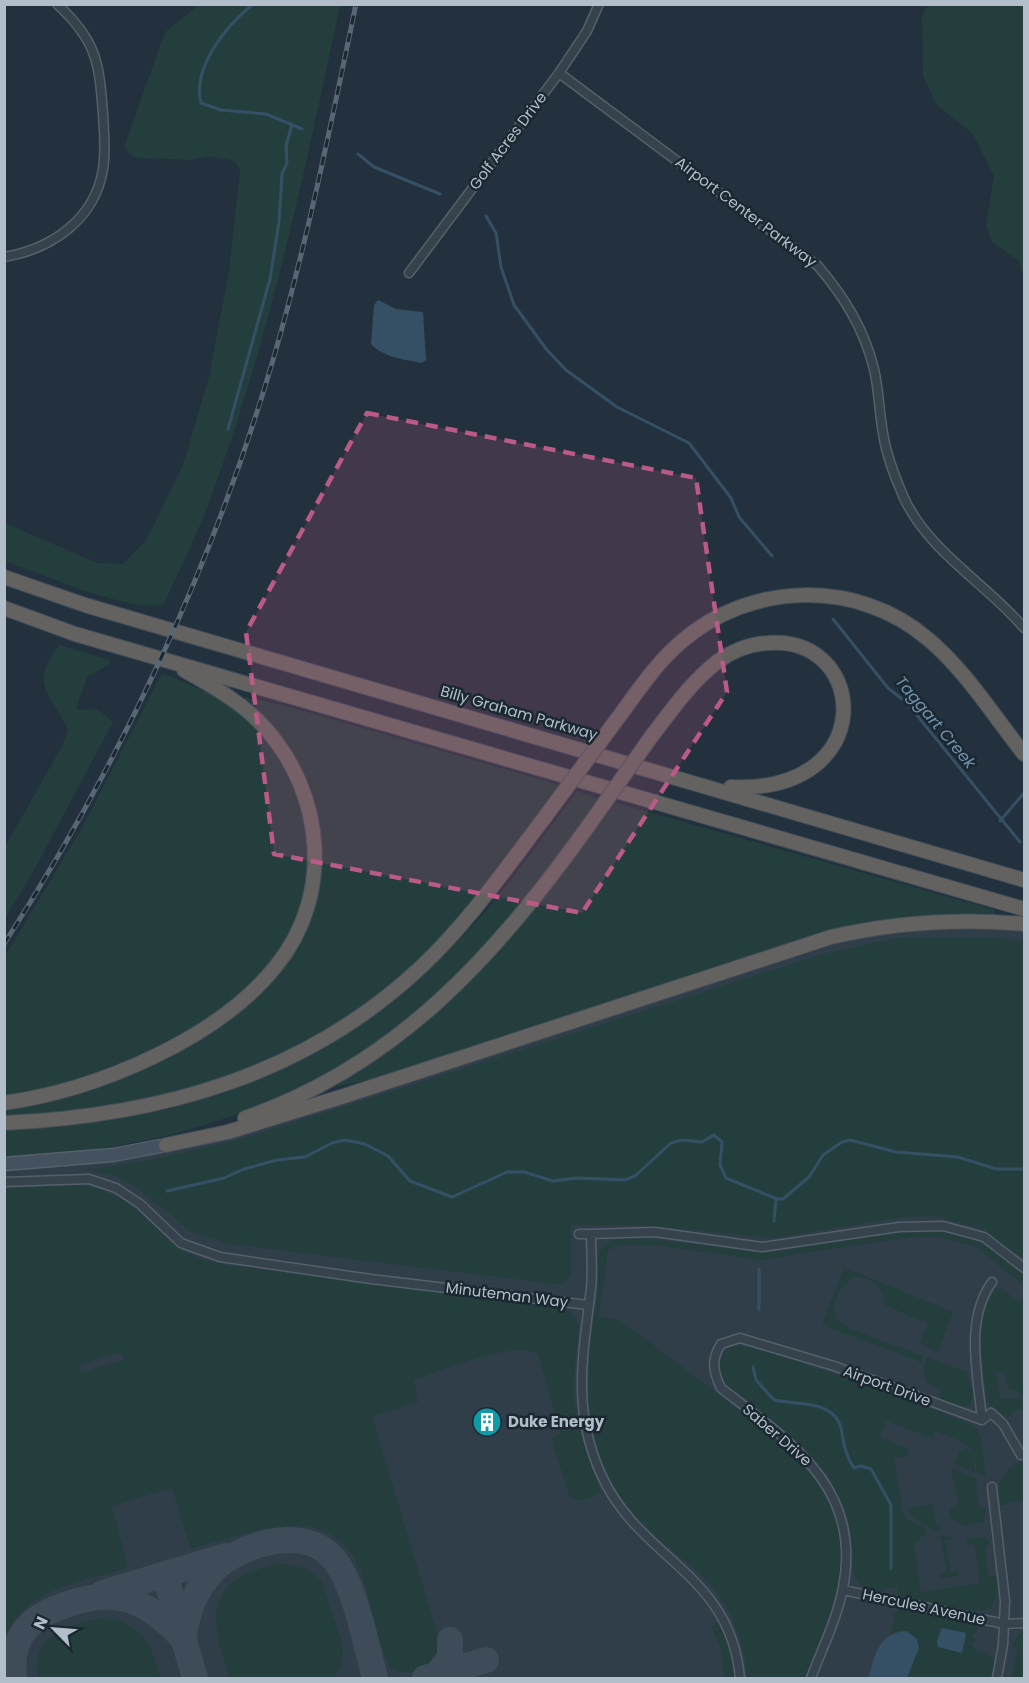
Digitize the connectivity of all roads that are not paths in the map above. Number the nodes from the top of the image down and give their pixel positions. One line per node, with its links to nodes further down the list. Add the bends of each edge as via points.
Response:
1 (57, 4): 4 (street, via 82,30 99,64 105,150 101,182 88,207 65,233 39,249)
2 (599, 4): 3 (street, Golf Acres Drive)
3 (559, 73): 5 (street, Golf Acres Drive); 8 (street, Airport Center Parkway, via 818,266 843,295 874,371 883,436 905,501 928,535 1007,607)
4 (4, 257)
5 (409, 273)
6 (4, 577): 11 (highway, Billy Graham Parkway, via 85,605)
7 (4, 609): 9 (highway)
8 (1024, 628)
9 (166, 660): 13 (highway); 15 (highway, via 234,701 257,720 296,771 309,807 315,849 313,881 303,918 287,951 264,980 189,1038 90,1083)
10 (1024, 753): 16 (highway, bridge, via 963,674 918,631 888,613 864,603 820,595 764,599 741,606 682,640 655,669 462,924 421,967 362,1015 301,1052 226,1085 158,1105 107,1114)
11 (710, 786): 12 (highway, Billy Graham Parkway); 17 (highway, bridge, via 755,788 792,779 830,753 841,732 844,705 836,678 818,657 798,647 774,642 731,653 712,666 651,737 497,944 455,987 404,1030 316,1086 250,1116)
12 (1024, 880)
13 (1024, 909)
14 (1024, 924): 17 (highway, via 922,921 831,937 228,1132)
15 (4, 1103)
16 (4, 1123)
17 (166, 1144): 18 (main road, via 112,1155)
18 (4, 1164)
19 (4, 1182): 24 (street, Minuteman Way, via 88,1179 116,1188 140,1204 181,1243 220,1257)
20 (579, 1234): 21 (street)
21 (591, 1234): 22 (street, via 655,1232 762,1247 899,1227 943,1226 984,1237); 24 (street, Minuteman Way)
22 (1024, 1268)
23 (992, 1282): 26 (street, via 984,1293 975,1323)
24 (588, 1305): 32 (street, via 581,1356 581,1399 599,1471 639,1531 697,1582 713,1602 729,1631)
25 (730, 1339): 26 (street, Airport Drive, via 740,1338 834,1366); 29 (street, Saber Drive, via 721,1344 714,1363 721,1388 797,1448 819,1472 838,1506 847,1555)
26 (982, 1420): 27 (street, Airport Drive, via 991,1413 998,1419)
27 (1021, 1455)
28 (992, 1487): 31 (street)
29 (843, 1590): 31 (street, Hercules Avenue); 33 (street, Saber Drive)
30 (1024, 1623): 31 (street, Hercules Avenue)
31 (1005, 1624): 34 (street)
32 (740, 1678)
33 (811, 1678)
34 (997, 1678)

